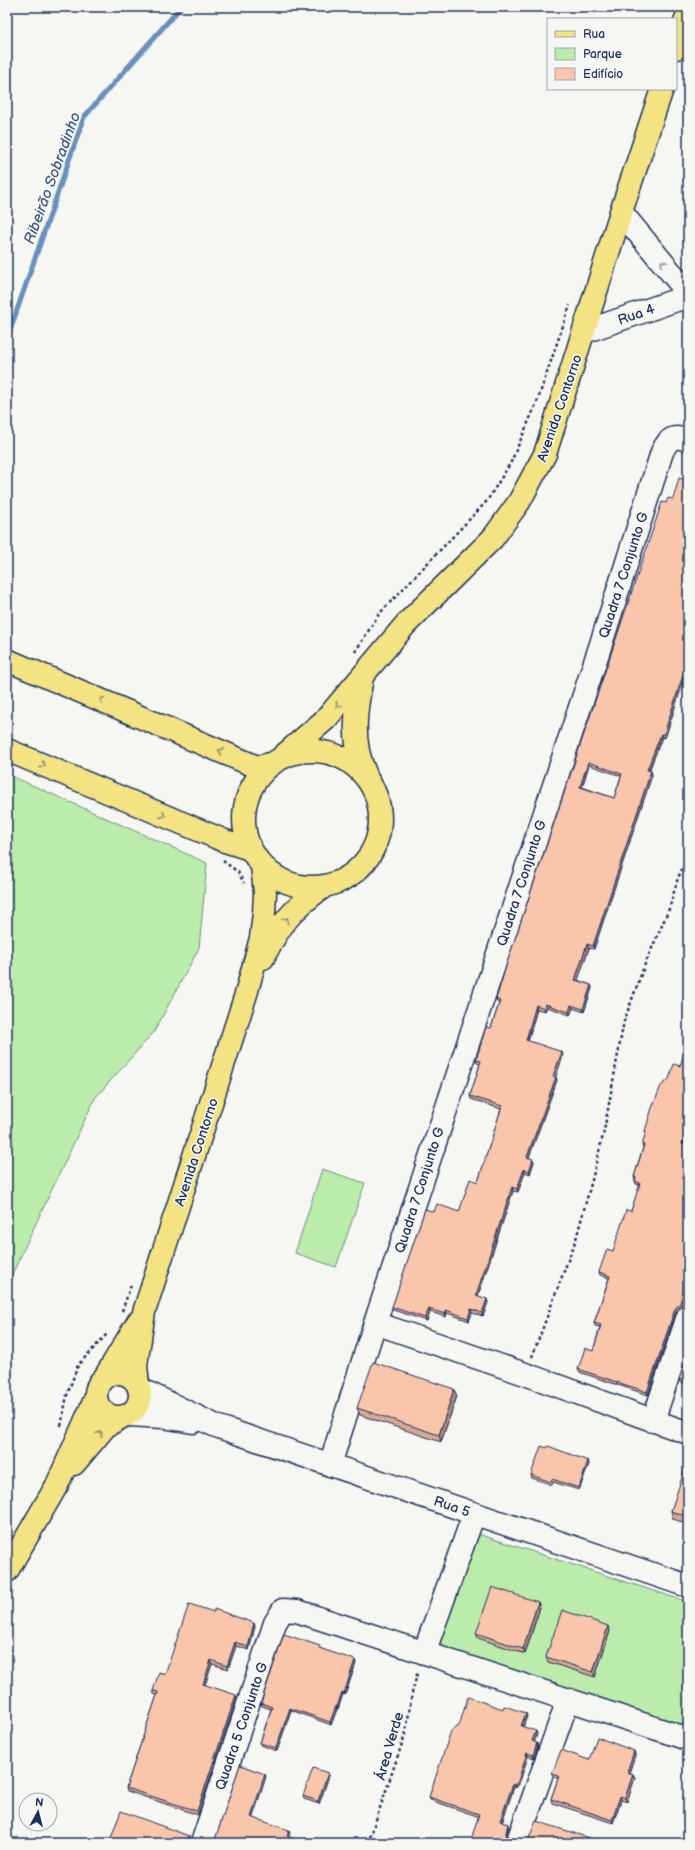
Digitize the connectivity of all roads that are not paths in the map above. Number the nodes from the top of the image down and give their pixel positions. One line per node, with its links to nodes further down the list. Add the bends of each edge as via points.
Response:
1 (688, 13): 2 (main road)
2 (677, 45)
3 (662, 90): 4 (main road, Avenida Contorno)
4 (621, 212): 5 (street, one-way to 4); 7 (main road, Avenida Contorno)
5 (688, 292)
6 (688, 296): 7 (street, Rua 4)
7 (584, 332): 10 (main road, Avenida Contorno, via 545,454 519,502 493,538 406,624)
8 (688, 440): 19 (street, Quadra 7 Conjunto G, via 675,438 666,442 662,452 600,647)
9 (7, 660): 12 (main road, one-way to 9)
10 (357, 667): 12 (main road, Avenida Contorno, one-way to 12, via 326,719); 13 (main road, Avenida Contorno, via 355,737 360,761)
11 (7, 750): 14 (main road, one-way to 14, via 225,841)
12 (270, 762): 13 (main road, via 305,750 329,752 350,761); 14 (main road, via 250,789 243,813 244,832)
13 (367, 777): 15 (main road, via 378,798 381,820 377,843 365,863 347,878)
14 (256, 857): 15 (main road, via 280,880 302,887); 16 (main road, Avenida Contorno, via 265,892 261,938)
15 (325, 886): 16 (main road, Avenida Contorno, one-way to 15, via 283,923 305,900)
16 (247, 991): 17 (main road, Avenida Contorno)
17 (144, 1312): 20 (main road, Avenida Contorno); 21 (main road, Avenida Contorno, via 136,1365)
18 (688, 1316): 24 (street)
19 (375, 1323): 24 (street); 27 (street, Quadra 7 Conjunto G)
20 (105, 1377): 21 (main road, via 112,1373 127,1374); 22 (main road, via 99,1383)
21 (139, 1387): 23 (main road, via 141,1395 137,1406); 25 (street, Rua 5)
22 (96, 1397): 23 (main road, via 98,1405 109,1415); 28 (main road)
23 (126, 1416): 25 (street, Rua 5, via 163,1417); 28 (main road, one-way to 23, via 106,1426)
24 (653, 1421): 26 (street)
25 (216, 1426): 27 (street, Rua 5)
26 (688, 1433)
27 (330, 1465): 29 (street, Rua 5)
28 (57, 1486): 30 (main road)
29 (474, 1514): 31 (street, Rua 5); 32 (street)
30 (7, 1571)
31 (688, 1586)
32 (424, 1654): 33 (street); 35 (street, Quadra 5 Conjunto G, via 297,1611 283,1610 275,1623)
33 (568, 1700): 34 (street); 36 (street)
34 (688, 1739)
35 (202, 1843)
36 (517, 1843)

